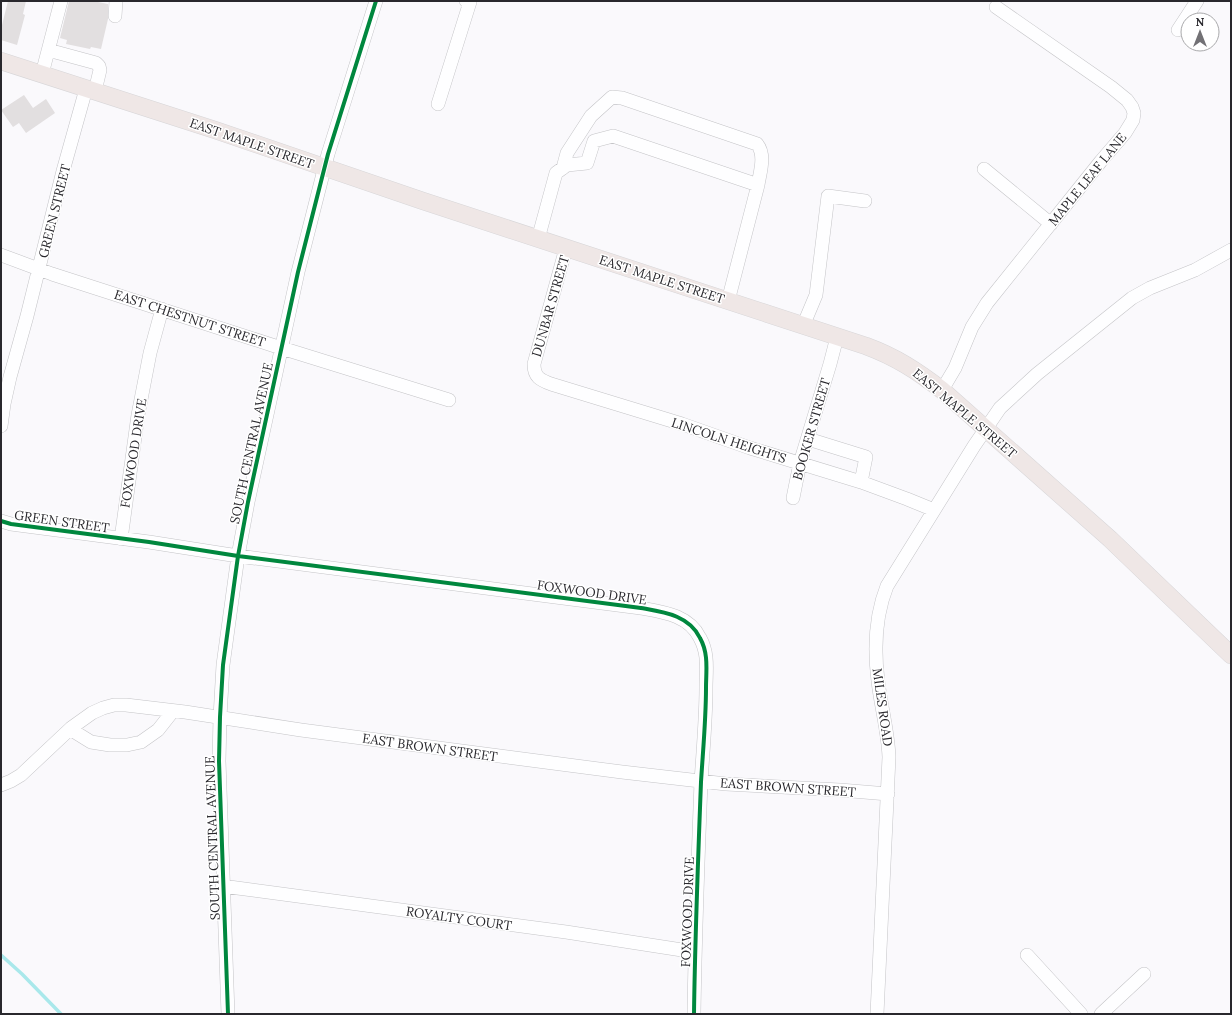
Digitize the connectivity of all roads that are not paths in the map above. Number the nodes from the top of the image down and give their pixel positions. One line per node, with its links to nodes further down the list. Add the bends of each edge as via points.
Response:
1 (61, 1): 9 (street)
2 (116, 1): 7 (street)
3 (376, 1): 14 (street, SOUTH CENTRAL AVENUE)
4 (466, 1): 13 (street, via 470,2)
5 (1197, 1): 8 (street)
6 (996, 6): 19 (street, MAPLE LEAF LANE, via 1111,86 1127,100 1134,113 1127,130)
7 (114, 16)
8 (1178, 30)
9 (48, 50): 11 (street); 12 (street, GREEN STREET, via 100,66)
10 (1, 61): 11 (main road, EAST MAPLE STREET)
11 (42, 74): 12 (main road, EAST MAPLE STREET)
12 (90, 90): 14 (main road, EAST MAPLE STREET); 24 (street, GREEN STREET, via 63,170)
13 (438, 104)
14 (324, 168): 20 (main road, EAST MAPLE STREET); 29 (street, SOUTH CENTRAL AVENUE)
15 (562, 168): 17 (street, via 587,163 594,141 613,136); 17 (street, via 567,153 592,116 612,97 622,98 757,144 762,160); 20 (street, via 556,173)
16 (984, 168): 19 (street)
17 (758, 185): 25 (street)
18 (865, 201): 27 (street, via 828,196 816,295)
19 (1051, 224): 31 (street, MAPLE LEAF LANE, via 982,311)
20 (538, 239): 21 (main road, EAST MAPLE STREET)
21 (566, 248): 25 (main road, EAST MAPLE STREET); 30 (street, DUNBAR STREET)
22 (1231, 250): 34 (street, MILES ROAD, via 1195,270 1132,298 1037,374 1000,408)
23 (1, 255): 24 (street, EAST CHESTNUT STREET)
24 (39, 269): 26 (street, EAST CHESTNUT STREET); 33 (street, GREEN STREET, via 10,377)
25 (728, 301): 27 (main road, EAST MAPLE STREET)
26 (162, 309): 29 (street, EAST CHESTNUT STREET); 41 (street, FOXWOOD DRIVE, via 138,414)
27 (803, 326): 28 (main road, EAST MAPLE STREET)
28 (837, 337): 31 (main road, EAST MAPLE STREET, via 896,359); 35 (street, BOOKER STREET)
29 (281, 348): 32 (street, EAST CHESTNUT STREET); 42 (street, SOUTH CENTRAL AVENUE)
30 (534, 364): 36 (street, LINCOLN HEIGHTS, via 535,374 551,384)
31 (942, 390): 34 (main road, EAST MAPLE STREET)
32 (449, 400)
33 (1, 426)
34 (985, 428): 39 (street, MILES ROAD); 43 (main road, EAST MAPLE STREET, via 1114,542)
35 (808, 439): 36 (street, BOOKER STREET); 37 (street, via 866,457)
36 (800, 463): 37 (street, LINCOLN HEIGHTS); 38 (street, BOOKER STREET)
37 (861, 482): 39 (street, LINCOLN HEIGHTS)
38 (793, 498)
39 (934, 510): 49 (street, MILES ROAD, via 887,586 877,622 878,680 888,742)
40 (1, 521): 41 (street, GREEN STREET)
41 (121, 539): 42 (street, FOXWOOD DRIVE)
42 (238, 556): 45 (street, SOUTH CENTRAL AVENUE, via 223,665); 47 (street, FOXWOOD DRIVE, via 641,608 675,616 689,624 700,636 707,658)
43 (1231, 656)
44 (173, 711): 45 (street, EAST BROWN STREET); 46 (street, EAST BROWN STREET, via 114,705 92,713); 46 (street, via 158,730 141,742 127,745 91,742)
45 (220, 717): 47 (street, EAST BROWN STREET, via 529,761); 50 (street, SOUTH CENTRAL AVENUE)
46 (70, 729): 48 (street, EAST BROWN STREET, via 21,775)
47 (702, 781): 49 (street, EAST BROWN STREET); 51 (street, FOXWOOD DRIVE)
48 (1, 785)
49 (888, 794): 56 (street, MILES ROAD)
50 (222, 886): 51 (street, ROYALTY COURT); 54 (street, SOUTH CENTRAL AVENUE)
51 (695, 952): 55 (street, FOXWOOD DRIVE)
52 (1028, 955): 57 (street)
53 (1144, 974): 58 (street)
54 (228, 1014)
55 (694, 1014)
56 (877, 1014)
57 (1081, 1014)
58 (1101, 1014)

